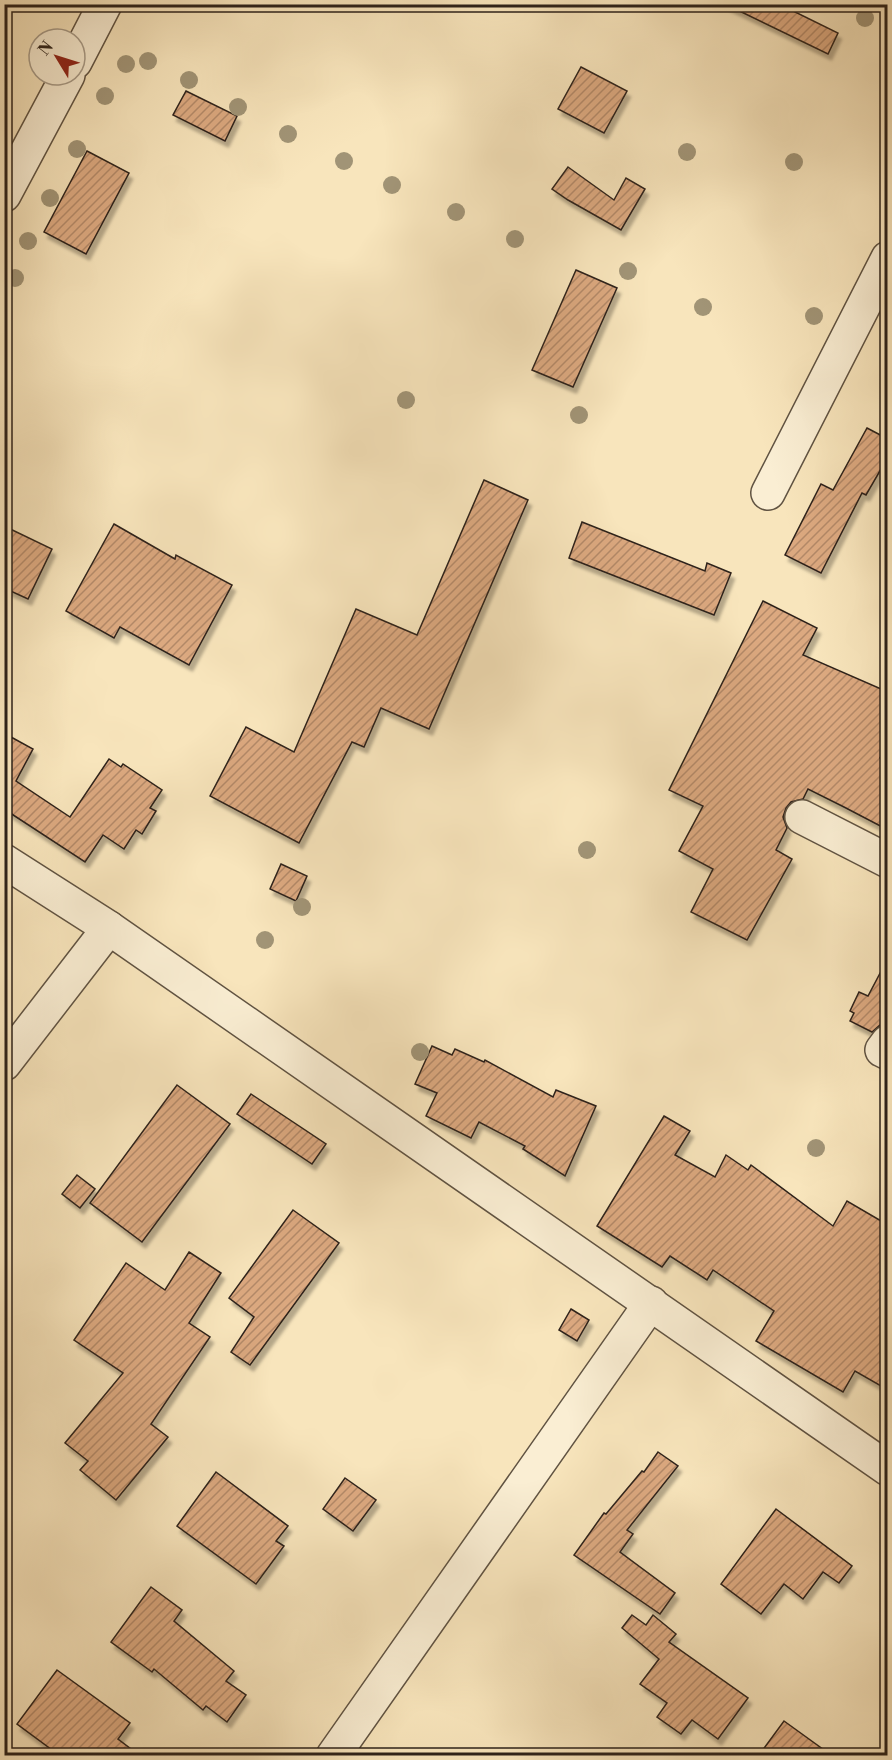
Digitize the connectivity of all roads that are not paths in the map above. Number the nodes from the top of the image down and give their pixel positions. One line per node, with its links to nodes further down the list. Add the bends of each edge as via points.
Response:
1 (105, 4): 2 (street)
2 (87, 39)
3 (62, 87): 4 (street)
4 (4, 195)
5 (888, 258): 6 (street)
6 (768, 493)
7 (802, 817): 9 (street)
8 (4, 861): 10 (street)
9 (888, 861)
10 (109, 928): 13 (street); 14 (street)
11 (888, 1042): 12 (street, via 882,1050)
12 (888, 1053)
13 (4, 1064)
14 (651, 1304): 15 (street); 16 (street)
15 (888, 1469)
16 (347, 1747)

